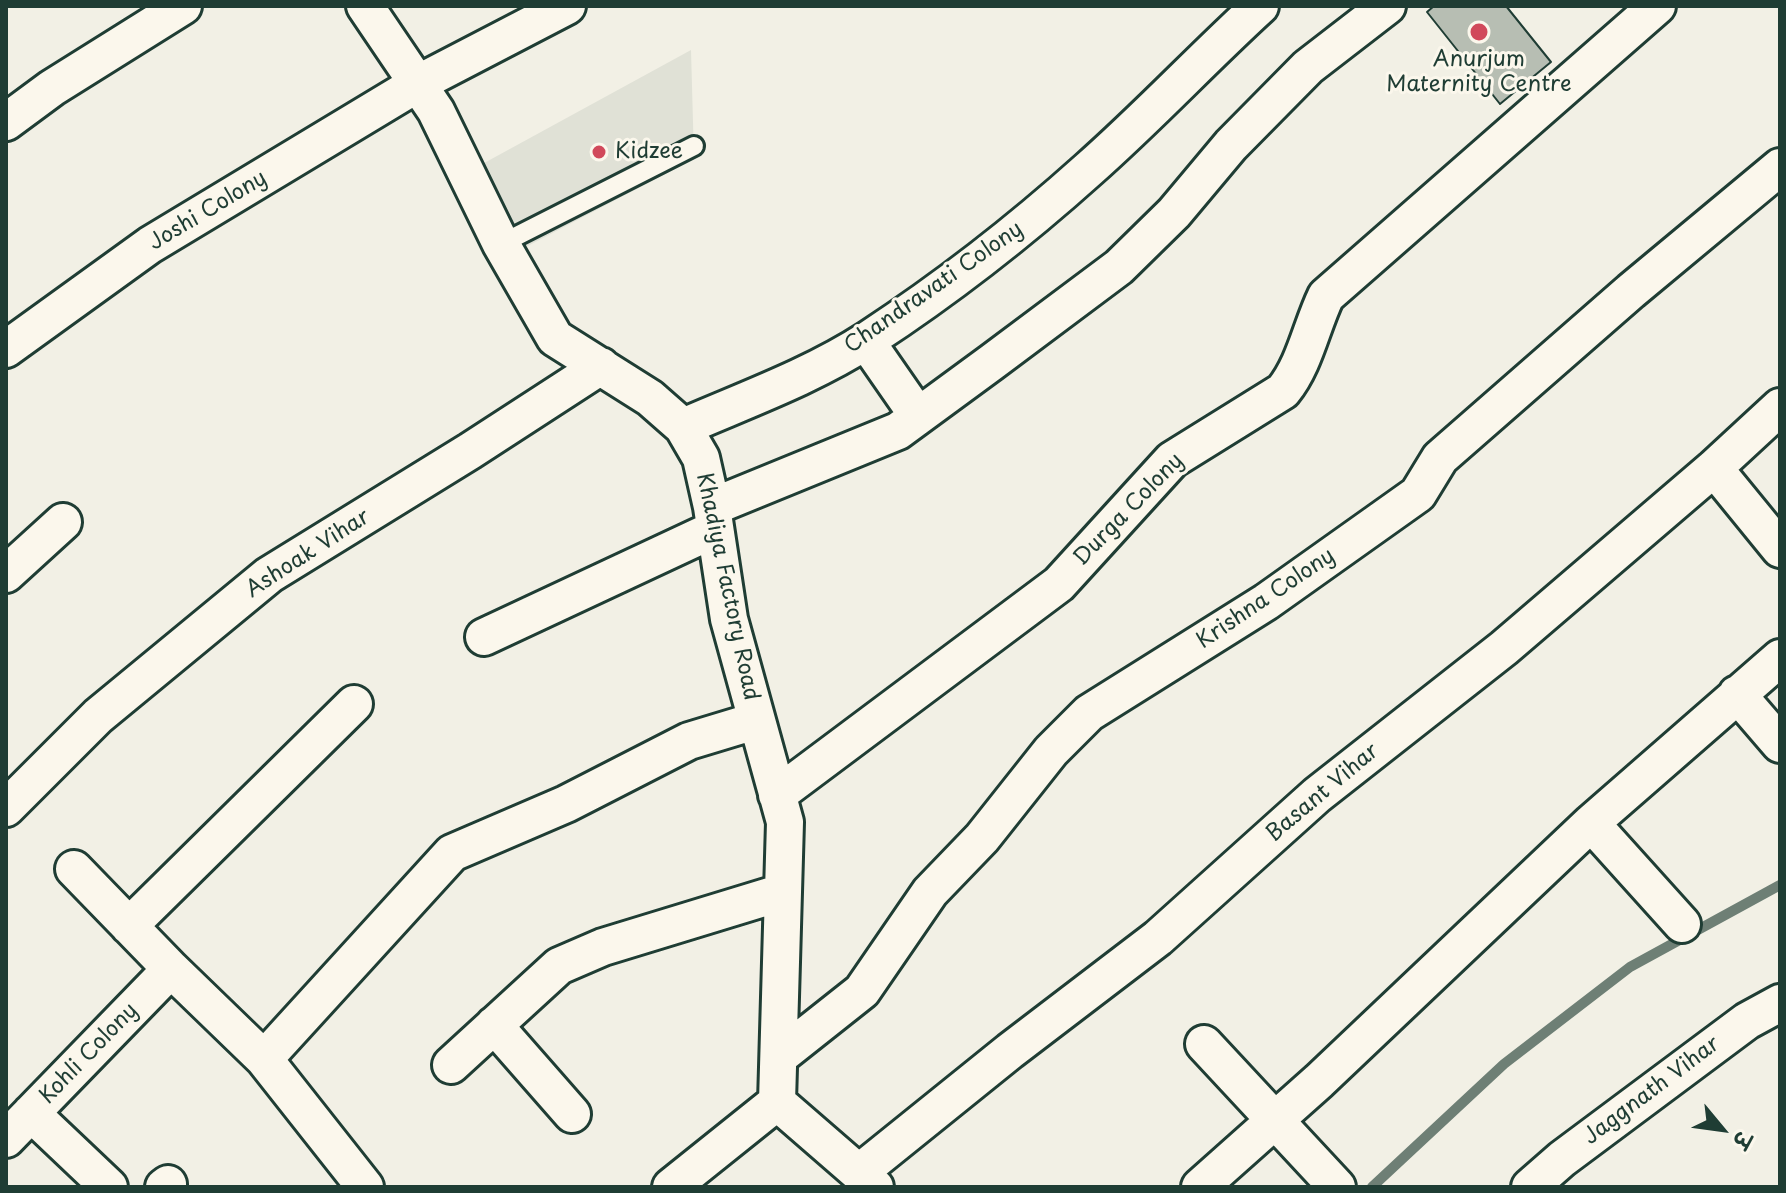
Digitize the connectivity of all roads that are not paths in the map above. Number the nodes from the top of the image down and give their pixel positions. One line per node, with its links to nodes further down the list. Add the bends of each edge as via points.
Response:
1 (183, 6): 8 (street)
2 (365, 6): 7 (street, Khadiya Factory Road)
3 (567, 6): 7 (street, Joshi Colony)
4 (1260, 6): 12 (street, Chandravati Colony, via 1091,168 993,252)
5 (1387, 6): 16 (street, via 1308,67 1119,267)
6 (1657, 6): 29 (street, Durga Colony, via 1326,296 1296,376 1283,391 1172,460 1059,584)
7 (417, 84): 11 (street, Khadiya Factory Road, via 436,111); 13 (street, Joshi Colony, via 150,245)
8 (6, 122)
9 (694, 146): 11 (lane)
10 (1780, 167): 40 (street, Krishna Colony, via 1440,458 1418,494 1266,602 1089,713 930,892 862,991)
11 (501, 244): 14 (street, Khadiya Factory Road, via 555,338)
12 (866, 341): 16 (street); 17 (street, Chandravati Colony)
13 (6, 349)
14 (601, 366): 17 (street, Khadiya Factory Road); 30 (street, Ashoak Vihar, via 269,575 98,716)
15 (1780, 407): 18 (street, Basant Vihar)
16 (918, 416): 19 (street, via 898,431)
17 (683, 427): 19 (street, Khadiya Factory Road, via 701,458)
18 (1714, 468): 21 (street); 48 (street, Basant Vihar, via 1504,648 1317,795 1158,938 1010,1051)
19 (714, 518): 23 (street); 27 (street, Khadiya Factory Road, via 729,619)
20 (63, 522): 22 (street)
21 (1780, 549)
22 (6, 574)
23 (484, 637)
24 (1780, 658): 25 (street)
25 (1737, 694): 28 (street); 31 (street)
26 (354, 704): 35 (street)
27 (755, 721): 29 (street, Khadiya Factory Road); 41 (street, via 689,741 566,804 452,853)
28 (1780, 744)
29 (777, 795): 33 (street, Khadiya Factory Road, via 785,822)
30 (6, 808)
31 (1591, 823): 34 (street); 46 (street)
32 (74, 869): 35 (street)
33 (783, 892): 38 (street, via 603,947 559,966); 40 (street, Khadiya Factory Road)
34 (1682, 924)
35 (129, 926): 36 (street)
36 (171, 969): 41 (street); 44 (street, Kohli Colony)
37 (1780, 1003): 54 (street, Jaggnath Vihar, via 1747,1021)
38 (494, 1025): 42 (street); 45 (street)
39 (1204, 1044): 46 (street)
40 (780, 1056): 43 (street, Khadiya Factory Road)
41 (264, 1059): 50 (street)
42 (451, 1065)
43 (777, 1102): 48 (street); 51 (street)
44 (31, 1113): 47 (street, Kohli Colony); 49 (street)
45 (572, 1114)
46 (1276, 1119): 52 (street); 53 (street)
47 (6, 1139)
48 (867, 1179)
49 (109, 1187)
50 (365, 1187)
51 (671, 1187)
52 (1200, 1187)
53 (1337, 1187)
54 (1530, 1187)

